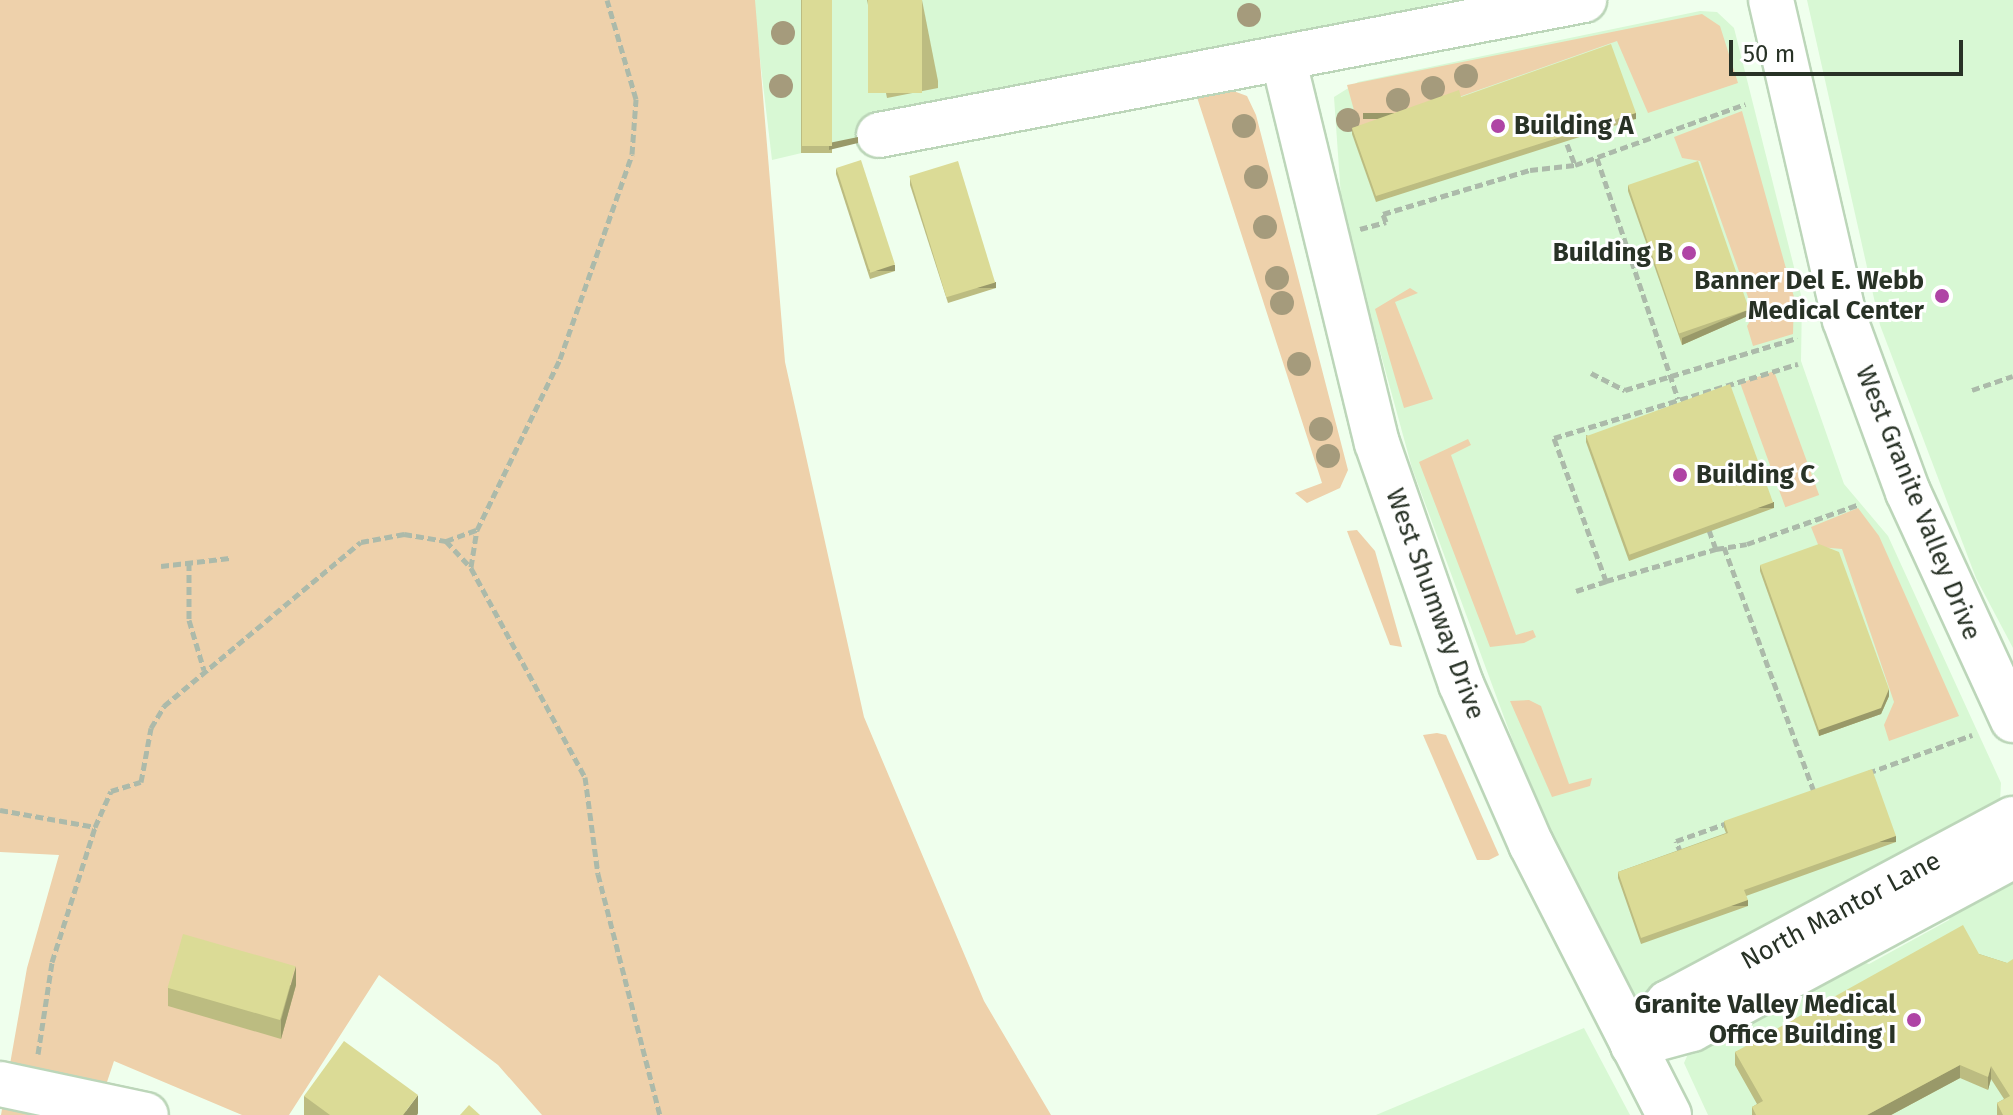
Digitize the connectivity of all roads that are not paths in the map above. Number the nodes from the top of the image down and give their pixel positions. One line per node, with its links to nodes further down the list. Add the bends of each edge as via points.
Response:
1 (1584, 0): 3 (street)
2 (1771, 0): 6 (street, West Granite Valley Drive, via 1855,349 1914,505)
3 (1484, 10): 4 (street)
4 (1284, 62): 5 (street, via 1139,82); 9 (street, West Shumway Drive, via 1373,429 1461,684)
5 (879, 135)
6 (2013, 720)
7 (2013, 819): 9 (street, North Mantor Lane, via 1668,1003)
8 (2013, 856): 9 (street, North Mantor Lane, via 1692,1029)
9 (1633, 1045): 12 (street, West Shumway Drive)
10 (17, 1085): 11 (street)
11 (146, 1115)
12 (1669, 1115)

